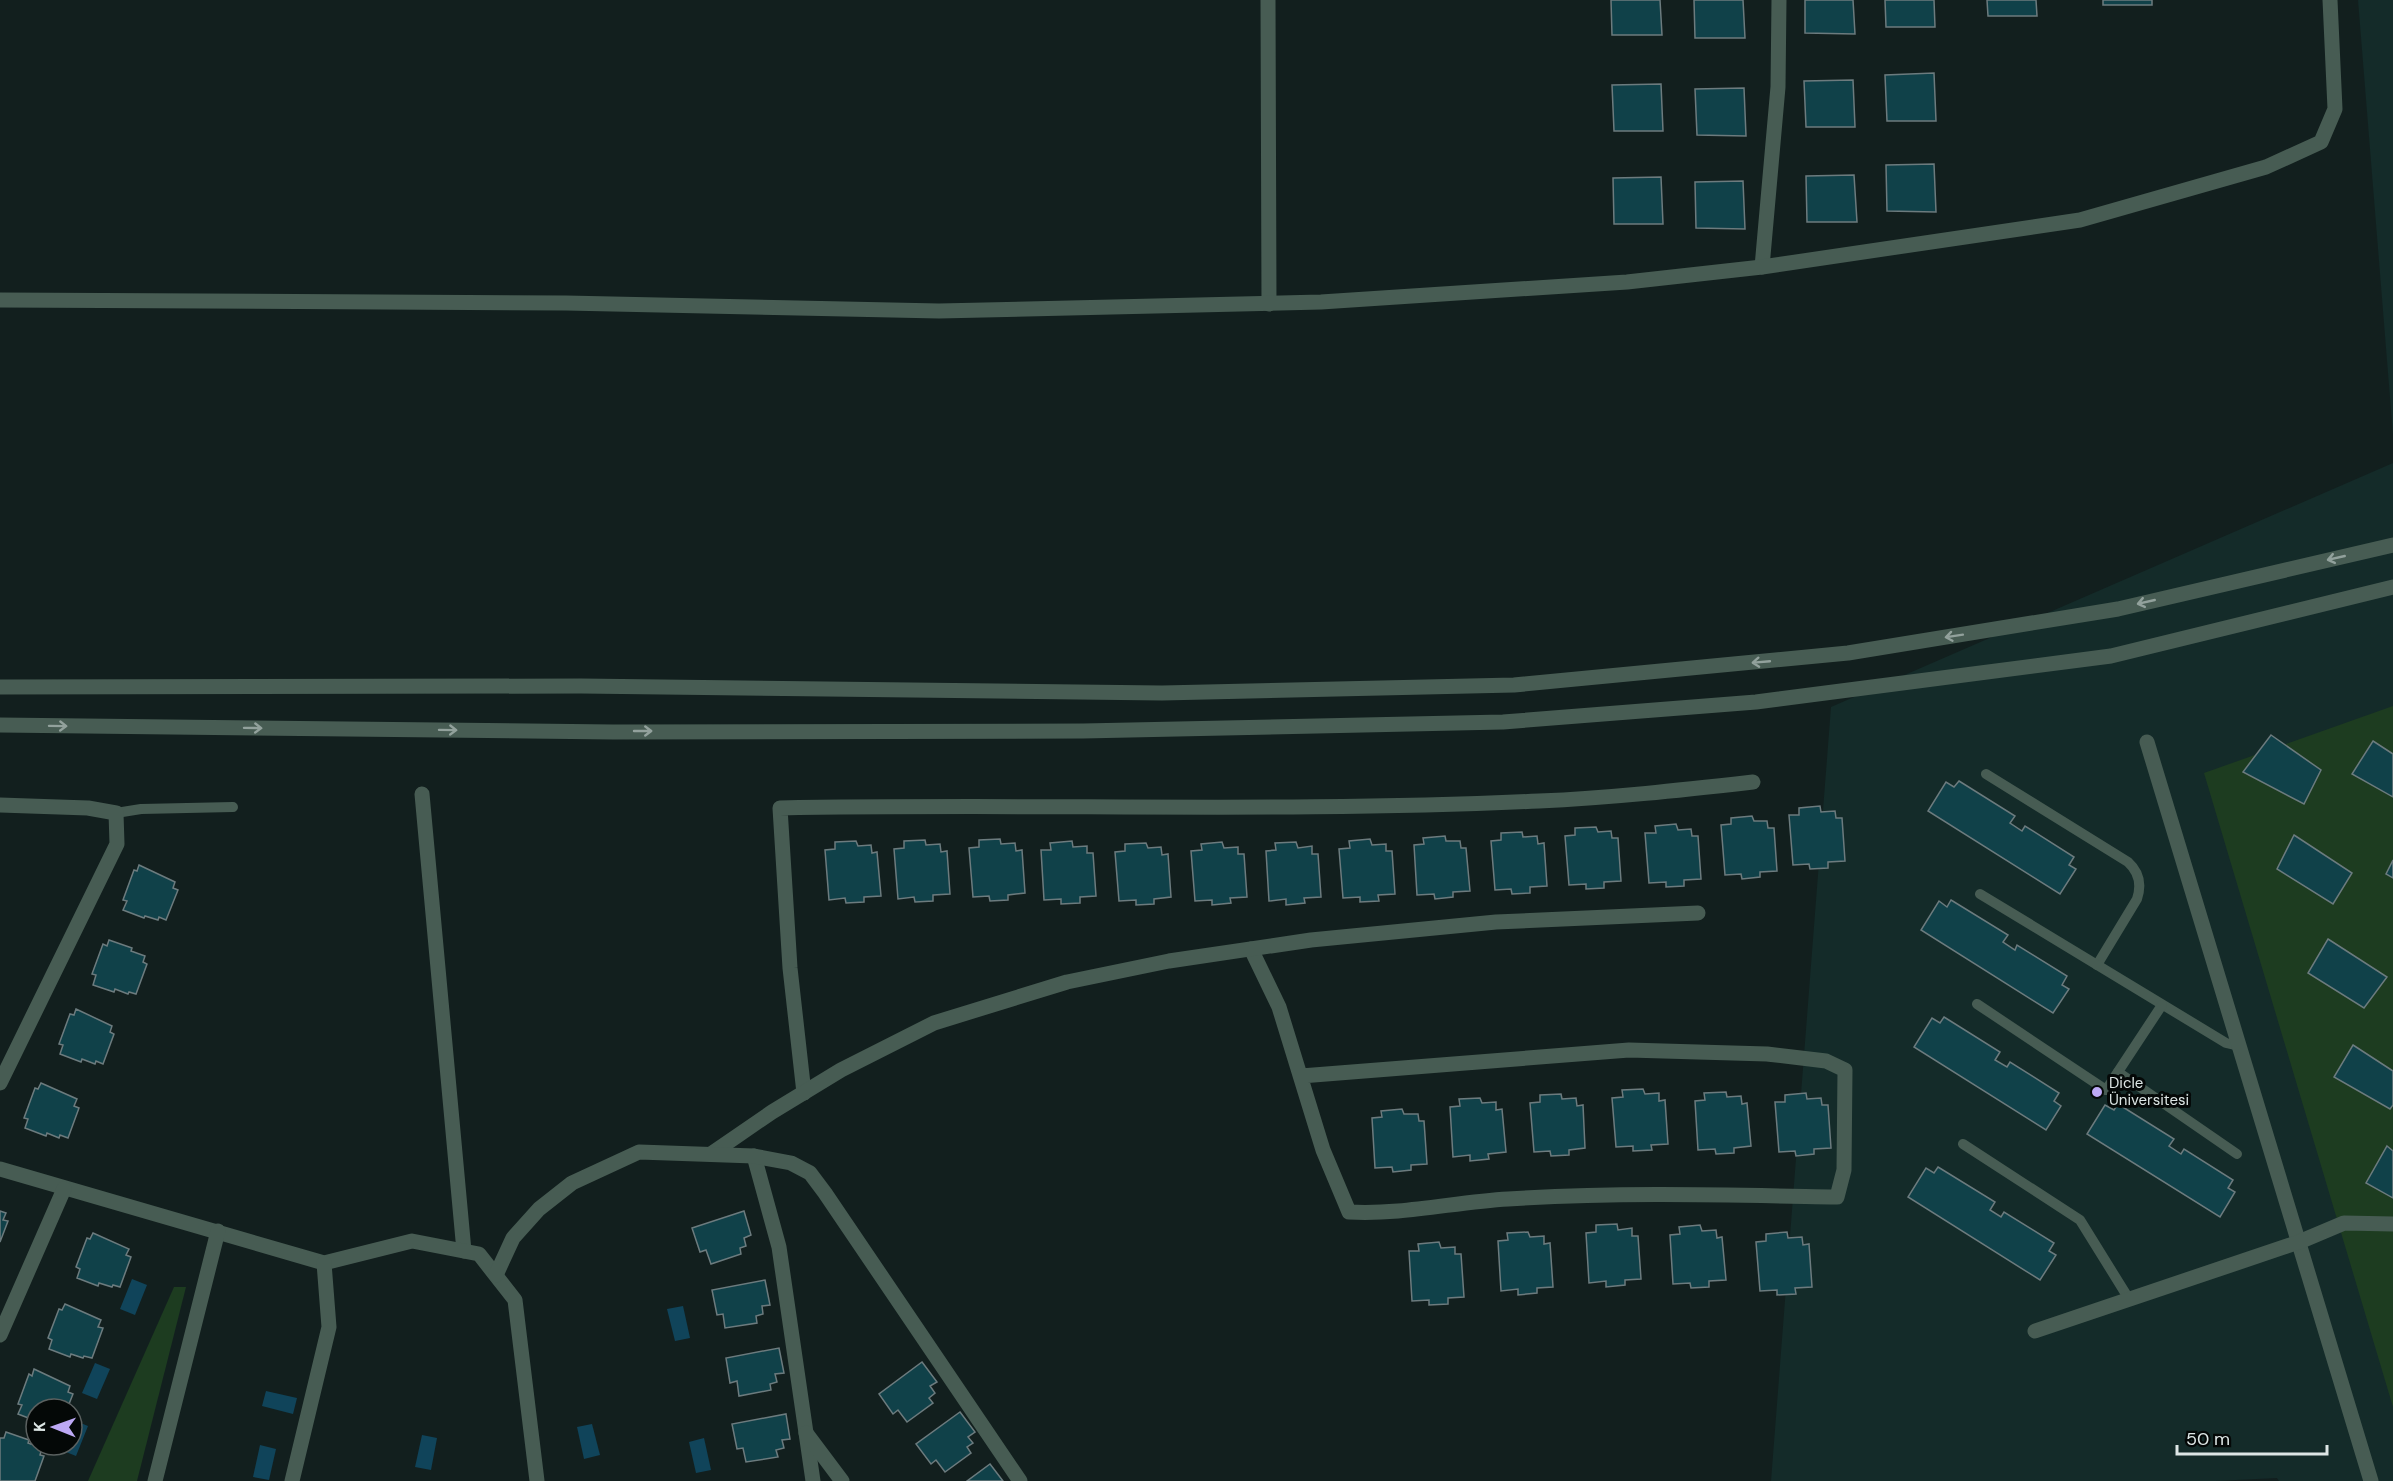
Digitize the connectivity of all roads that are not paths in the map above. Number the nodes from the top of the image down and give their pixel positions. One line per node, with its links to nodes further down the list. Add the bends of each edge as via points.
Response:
1 (1268, 0): 6 (street)
2 (1779, 0): 4 (street, via 1778,87)
3 (2330, 0): 4 (street, via 2335,109 2321,142 2266,167 2080,220)
4 (1762, 267): 6 (street, via 1615,283)
5 (0, 300): 6 (street, via 566,303 939,311)
6 (1269, 304)
7 (2393, 545): 9 (street, one-way to 9, via 2118,609 1848,653 1514,685 1162,693 581,686)
8 (2393, 587): 10 (street, one-way to 8, via 648,732 1503,723 1756,702 2111,656)
9 (0, 687)
10 (0, 725)
11 (2147, 742): 24 (street)
12 (1986, 774): 21 (lane, via 2128,861 2138,874 2137,899)
13 (1753, 782): 28 (street, via 1540,801 1395,806 780,808 790,968)
14 (422, 794): 38 (street)
15 (0, 805): 17 (street, via 88,808)
16 (233, 807): 17 (lane)
17 (116, 813): 27 (street, via 117,844)
18 (1980, 894): 21 (lane)
19 (1698, 913): 20 (street, via 1496,922)
20 (1251, 949): 26 (street, via 1279,1007); 28 (street, via 1067,982 934,1023)
21 (2097, 965): 23 (lane)
22 (1977, 1004): 25 (lane, via 2106,1090)
23 (2162, 1005): 24 (lane, via 2226,1044); 25 (lane)
24 (2239, 1046): 37 (street)
25 (2118, 1072): 31 (lane)
26 (1301, 1076): 26 (street, via 1323,1150 1349,1212 1646,1193 1837,1197 1844,1170 1845,1070 1826,1061 1767,1054 1629,1050)
27 (0, 1083)
28 (804, 1092): 30 (street)
29 (1963, 1144): 41 (lane, via 2080,1220)
30 (711, 1154): 32 (street); 40 (street, via 639,1152 572,1183 539,1209 513,1238)
31 (2237, 1154)
32 (754, 1156): 44 (street, via 779,1247); 50 (street, via 790,1163 810,1173)
33 (0, 1169): 34 (street)
34 (64, 1189): 36 (street); 43 (street)
35 (2393, 1224): 37 (street, via 2344,1223)
36 (218, 1231): 39 (street); 45 (street)
37 (2299, 1242): 41 (street); 51 (street)
38 (465, 1251): 39 (street, via 412,1241); 40 (street, via 479,1254)
39 (324, 1263): 46 (street, via 329,1327)
40 (496, 1275): 47 (street, via 515,1300)
41 (2129, 1299): 42 (street)
42 (2035, 1331)
43 (0, 1335)
44 (805, 1430): 48 (street); 49 (street)
45 (155, 1481)
46 (292, 1481)
47 (537, 1481)
48 (813, 1481)
49 (842, 1481)
50 (1020, 1481)
51 (2371, 1481)

